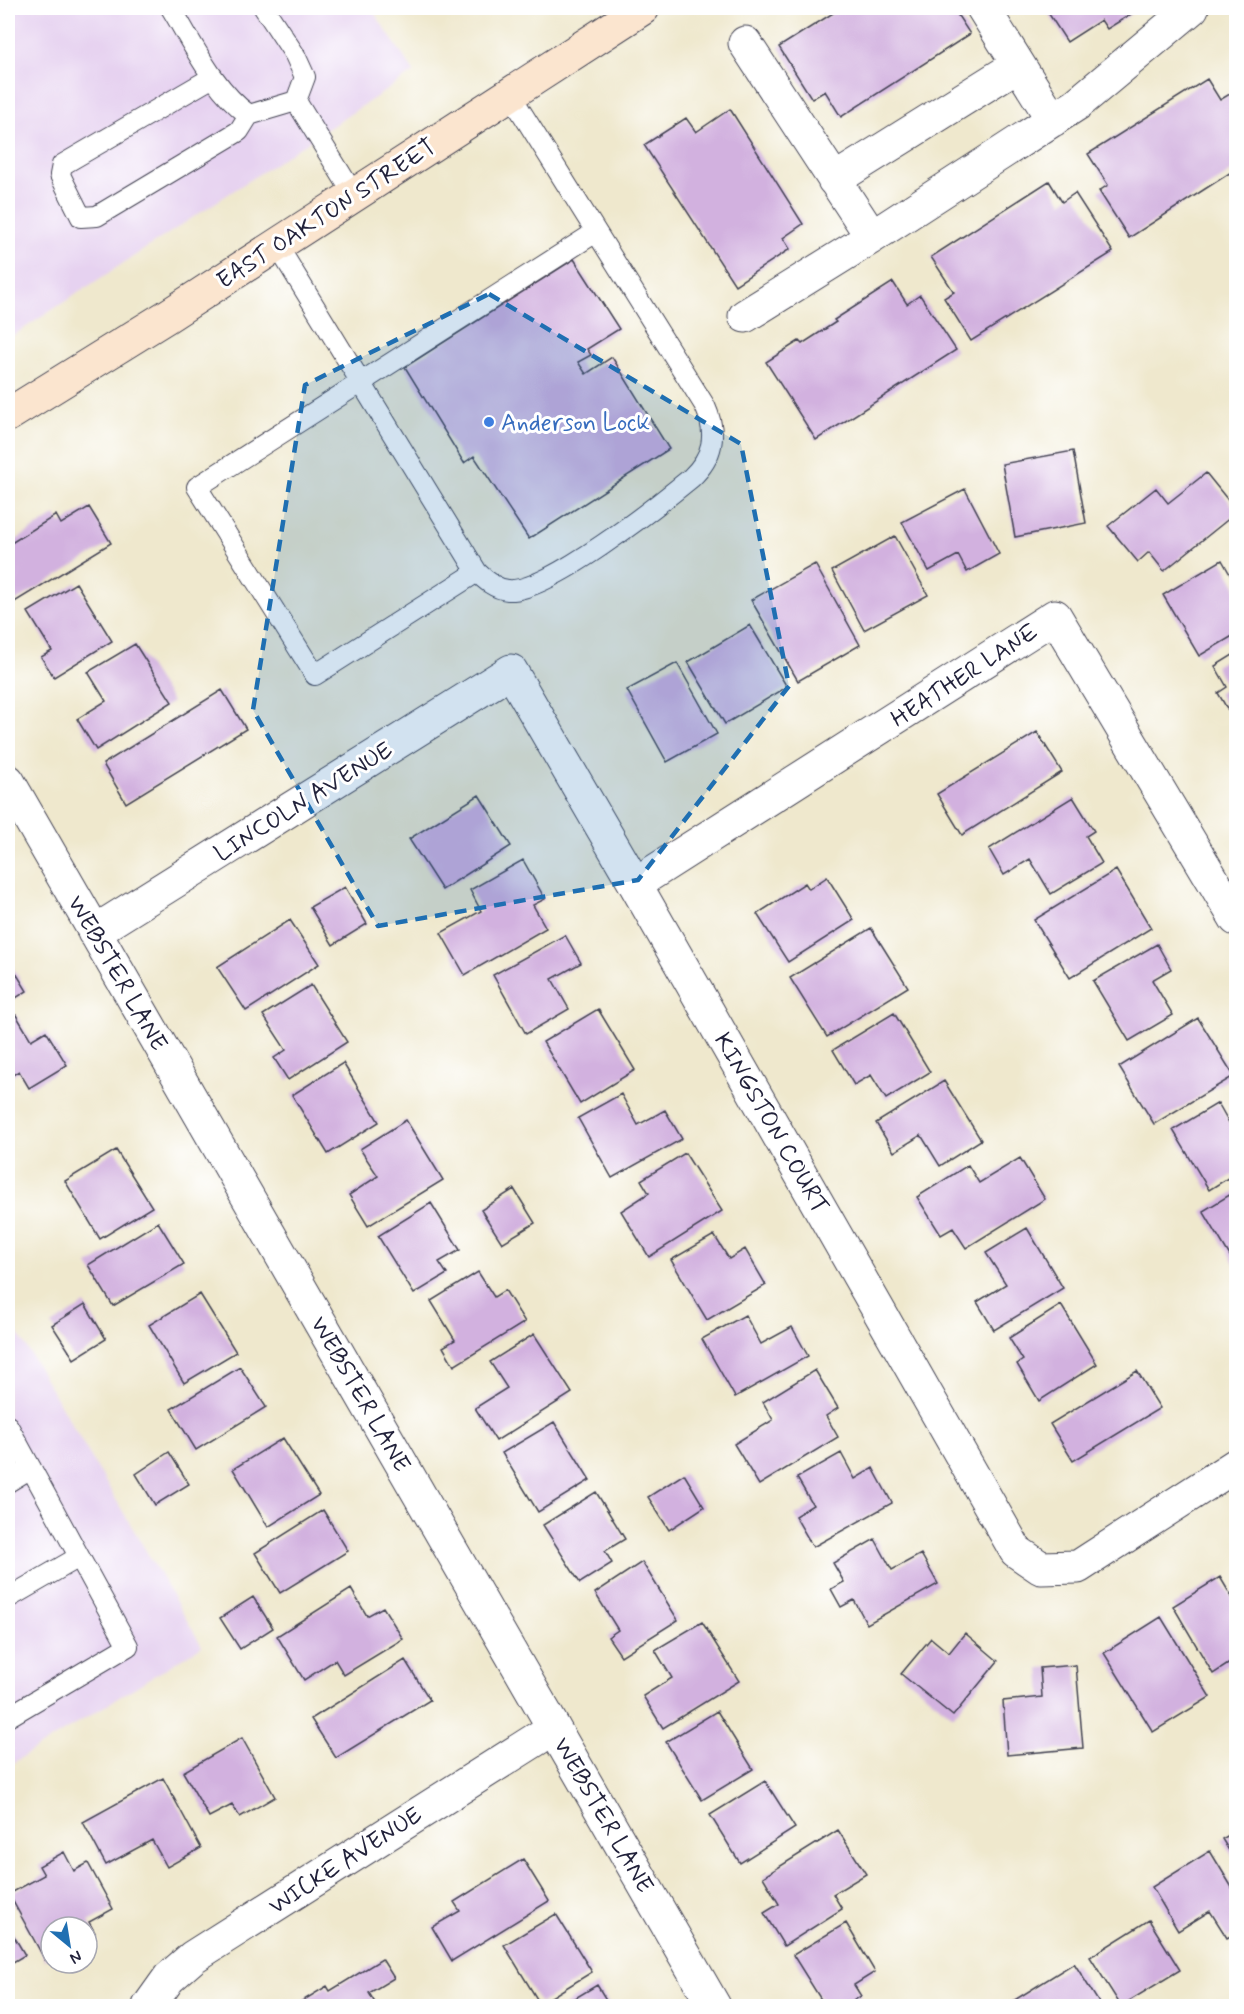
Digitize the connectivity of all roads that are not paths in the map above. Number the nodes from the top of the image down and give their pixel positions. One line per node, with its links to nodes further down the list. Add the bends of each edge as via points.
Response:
1 (171, 8): 8 (lane)
2 (264, 8): 10 (lane, via 305,77)
3 (643, 8): 9 (main road, EAST OAKTON STREET)
4 (983, 8): 7 (street)
5 (1192, 8): 12 (street)
6 (745, 43): 13 (street)
7 (1018, 65): 12 (street); 13 (street)
8 (213, 76): 11 (lane, via 236,106); 11 (lane, via 62,165 60,175 81,217 97,216 239,131)
9 (510, 94): 14 (main road, EAST OAKTON STREET); 15 (lane)
10 (296, 101): 11 (lane); 14 (lane)
11 (249, 115)
12 (1053, 120): 16 (street)
13 (834, 180): 16 (street)
14 (354, 195): 17 (main road, EAST OAKTON STREET)
15 (596, 232): 19 (lane); 21 (lane, via 705,406 713,433 711,449 703,466 691,478 587,555 549,578 526,588 507,590 487,582)
16 (872, 237): 18 (street)
17 (277, 245): 19 (lane); 20 (main road, EAST OAKTON STREET)
18 (745, 316)
19 (360, 381): 21 (lane); 21 (lane, via 197,487 315,675)
20 (8, 414)
21 (477, 572)
22 (511, 671): 24 (street, KINGSTON COURT); 26 (street, LINCOLN AVENUE)
23 (8, 781): 26 (street, WEBSTER LANE)
24 (635, 884): 25 (street, HEATHER LANE, via 1055,616); 28 (street, KINGSTON COURT, via 1016,1551 1041,1568 1078,1567)
25 (1236, 919)
26 (94, 932): 34 (street, WEBSTER LANE)
27 (8, 1426): 29 (lane)
28 (1236, 1465)
29 (30, 1468): 30 (lane); 31 (lane)
30 (8, 1482)
31 (79, 1557): 32 (lane); 33 (lane, via 128,1646)
32 (8, 1598)
33 (8, 1717)
34 (554, 1728): 35 (street, WICKE AVENUE, via 193,1957 169,1978); 36 (street, WEBSTER LANE)
35 (149, 2007)
36 (714, 2007)

